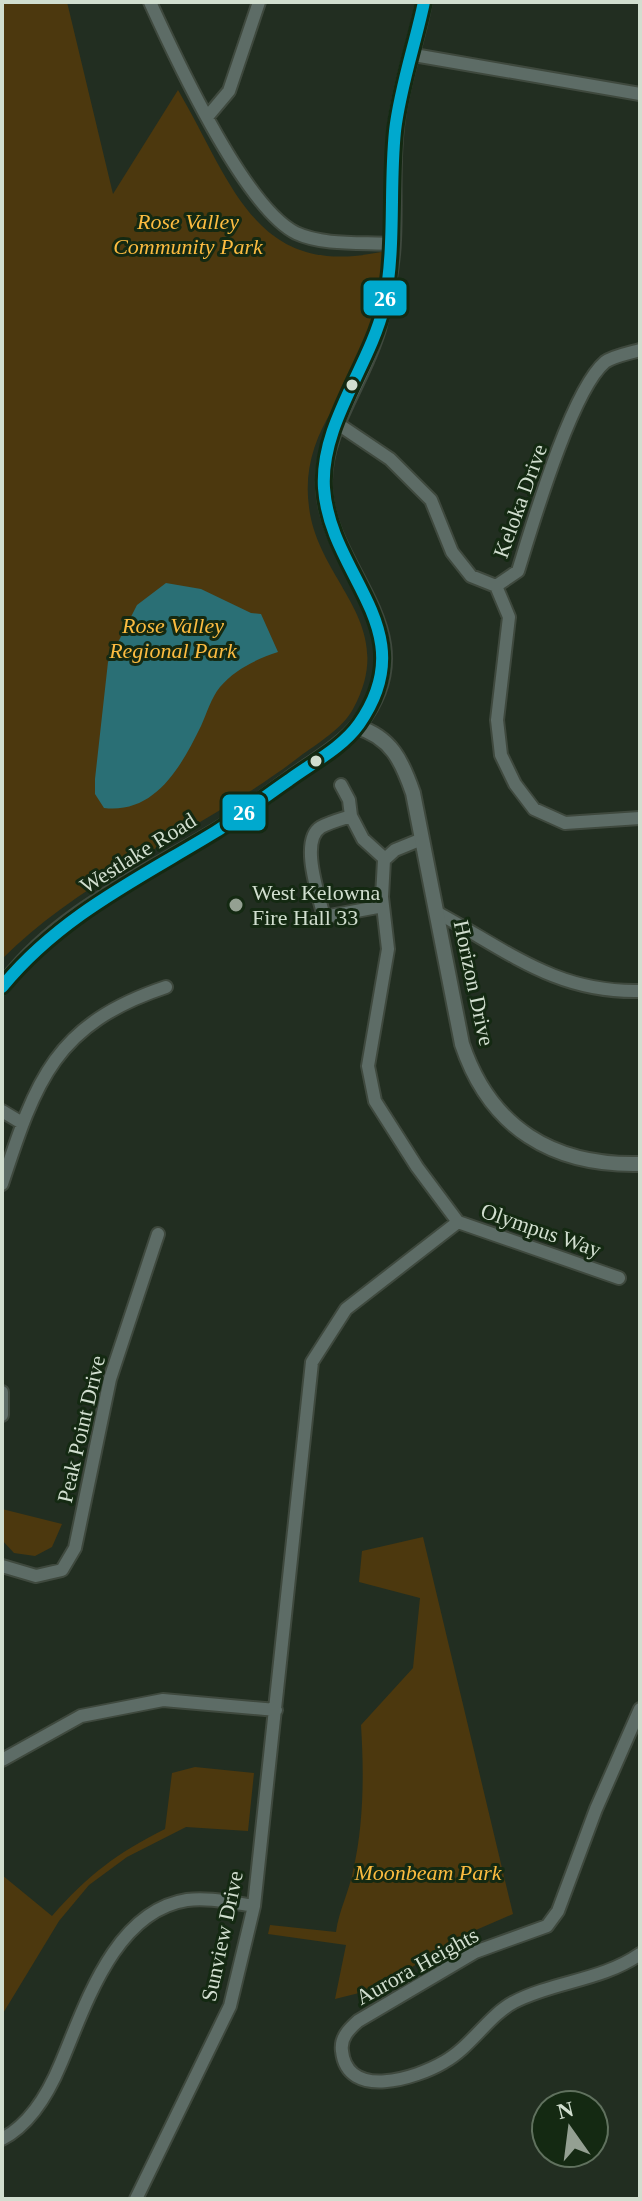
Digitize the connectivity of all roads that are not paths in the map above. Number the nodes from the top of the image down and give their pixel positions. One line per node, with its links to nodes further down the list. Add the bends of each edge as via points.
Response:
1 (150, 2): 6 (street)
2 (259, 2): 6 (street, via 229,91)
3 (424, 2): 4 (street, Westlake Road)
4 (414, 55): 5 (street); 7 (street, Westlake Road, via 397,119)
5 (640, 94)
6 (208, 116): 7 (street, via 269,211 296,233)
7 (393, 244): 9 (street, Westlake Road, via 377,330)
8 (640, 350): 10 (street, Keloka Drive, via 606,362 579,401 539,497 518,571)
9 (338, 424): 10 (street, via 390,459 431,500 452,552 471,576); 11 (street, Westlake Road, via 324,484 325,506 375,614 384,658 376,700)
10 (496, 586): 14 (street, Keloka Drive, via 509,617 497,720 501,755 515,784 534,809 565,823)
11 (357, 727): 15 (street, Horizon Drive, via 375,732 402,759); 19 (street, Westlake Road, via 217,830 116,889 57,931 28,954)
12 (341, 785): 13 (street)
13 (351, 816): 16 (street, via 363,839); 17 (street, via 319,828 311,840 324,917)
14 (640, 818)
15 (422, 839): 16 (street); 18 (street, Horizon Drive)
16 (385, 859): 17 (street, Olympus Way)
17 (383, 906): 26 (street, Olympus Way, via 388,949 369,1050 373,1091 417,1167)
18 (436, 912): 21 (street, via 541,973 574,985); 24 (street, Horizon Drive, via 462,1044 473,1076 492,1105 520,1132 556,1152 609,1165)
19 (2, 987)
20 (166, 987): 23 (street, via 125,1000 83,1028 44,1072)
21 (640, 991)
22 (2, 1111): 23 (street)
23 (22, 1123): 25 (street)
24 (640, 1164)
25 (2, 1184)
26 (458, 1222): 28 (street, Olympus Way); 33 (street, Sunview Drive, via 346,1309 312,1362)
27 (158, 1234): 31 (street, Peak Point Drive, via 110,1379 75,1548 62,1570 36,1576)
28 (619, 1278)
29 (2, 1392): 30 (street)
30 (2, 1415)
31 (2, 1566)
32 (640, 1709): 36 (street, Aurora Heights, via 558,1911 547,1926 475,1952 358,2021 346,2031 341,2049 346,2067 374,2083 424,2070 446,2061 511,2003 601,1976)
33 (276, 1710): 34 (street, via 163,1700 81,1716); 35 (street, Sunview Drive)
34 (2, 1760)
35 (254, 1906): 37 (street, via 188,1900 143,1917 121,1939 104,1968 52,2084 21,2127); 38 (street, Sunview Drive, via 230,2006)
36 (640, 1954)
37 (2, 2139)
38 (136, 2199)

